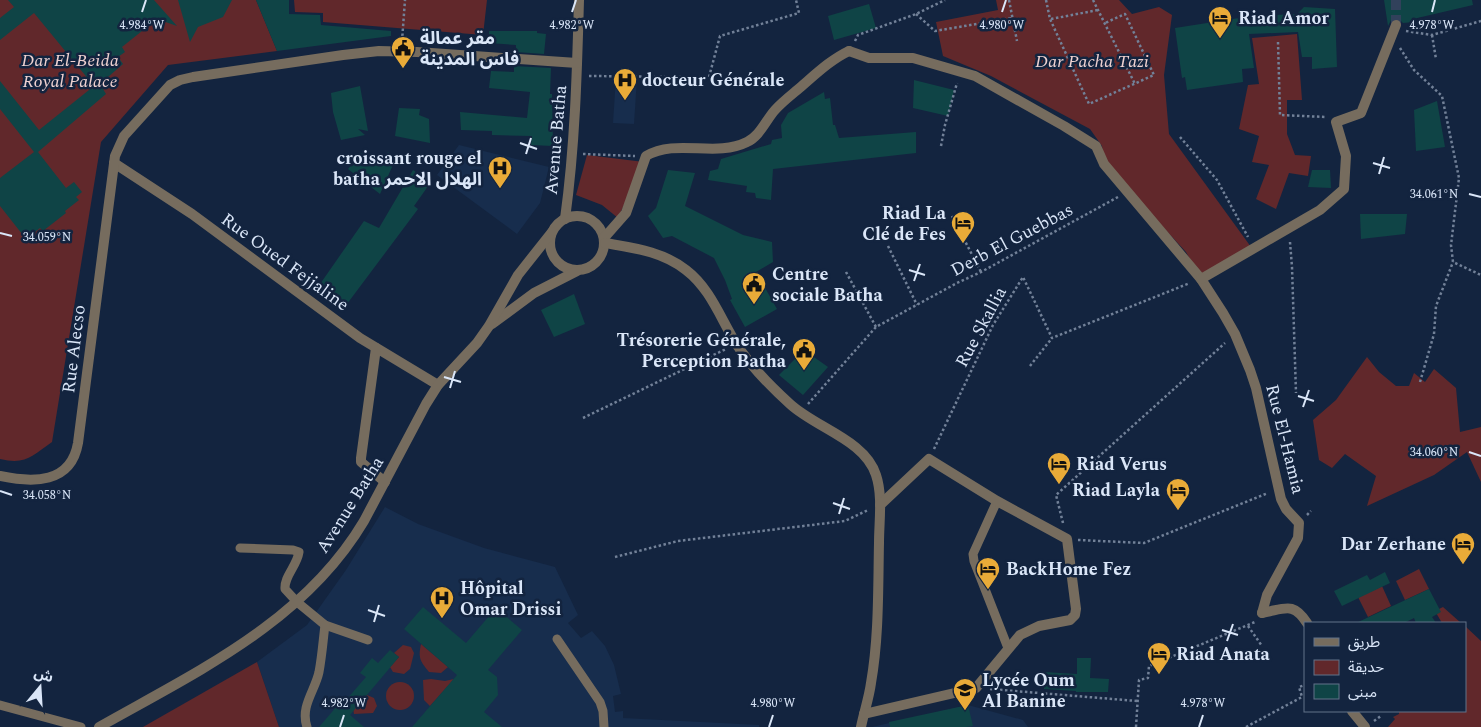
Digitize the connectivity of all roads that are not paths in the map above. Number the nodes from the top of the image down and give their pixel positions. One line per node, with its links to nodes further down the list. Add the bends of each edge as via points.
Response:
1 (579, 0): 3 (street, Avenue Batha)
2 (1396, 27): 9 (street, via 1361,113 1336,122 1346,156 1344,189 1320,210)
3 (577, 63): 4 (street, Rue Alecso, via 379,51 193,77 174,82 165,89 124,136); 5 (street, Avenue Batha)
4 (114, 163): 11 (street, Rue Oued Fejjaline, via 192,214); 13 (street, Rue Alecso, via 75,457 68,467 50,477)
5 (565, 219): 6 (street); 7 (street, via 578,216 591,220 598,226)
6 (552, 232): 8 (street, via 550,242 554,258 561,266); 10 (street, Avenue Batha, via 518,275)
7 (604, 240): 8 (street, via 602,256 596,263); 9 (street, Rue El-Hamia, via 626,212 646,156 669,147 719,148 747,142 754,138 775,110 834,58 849,51 869,58 913,58 975,76 1096,146 1104,164); 16 (street, via 653,252 686,270 702,286 758,374 800,413 855,445 866,455 876,474)
8 (577, 271): 10 (street, Avenue Batha, via 534,293)
9 (1201, 279): 19 (street, Rue El-Hamia, via 1235,334 1250,370 1281,499 1299,524 1298,538 1267,596 1262,613 1290,608 1297,610)
10 (490, 326): 12 (street, Avenue Batha)
11 (376, 348): 12 (street, Rue Oued Fejjaline); 14 (street, via 360,458)
12 (438, 385): 14 (street, Avenue Batha)
13 (0, 476)
14 (385, 482): 18 (street, Avenue Batha, via 354,538 330,569)
15 (997, 501): 16 (street, via 929,459); 23 (lane, via 973,554); 23 (street, via 1067,539 1076,609 1076,615 1070,620 1028,630)
16 (880, 505): 26 (street, via 878,616)
17 (240, 548): 18 (lane, via 298,552 285,584 285,589)
18 (297, 602): 20 (lane); 28 (street, Avenue Batha, via 252,638)
19 (1307, 622)
20 (325, 625): 22 (lane); 29 (lane, via 319,673 306,707 304,720)
21 (557, 639): 30 (lane, via 600,702 604,711)
22 (368, 640)
23 (1008, 648): 26 (street, via 976,688)
24 (0, 705): 27 (lane)
25 (1353, 712): 32 (street)
26 (864, 714): 31 (street)
27 (81, 727)
28 (99, 727)
29 (307, 727)
30 (604, 727)
31 (861, 727)
32 (1364, 727)

